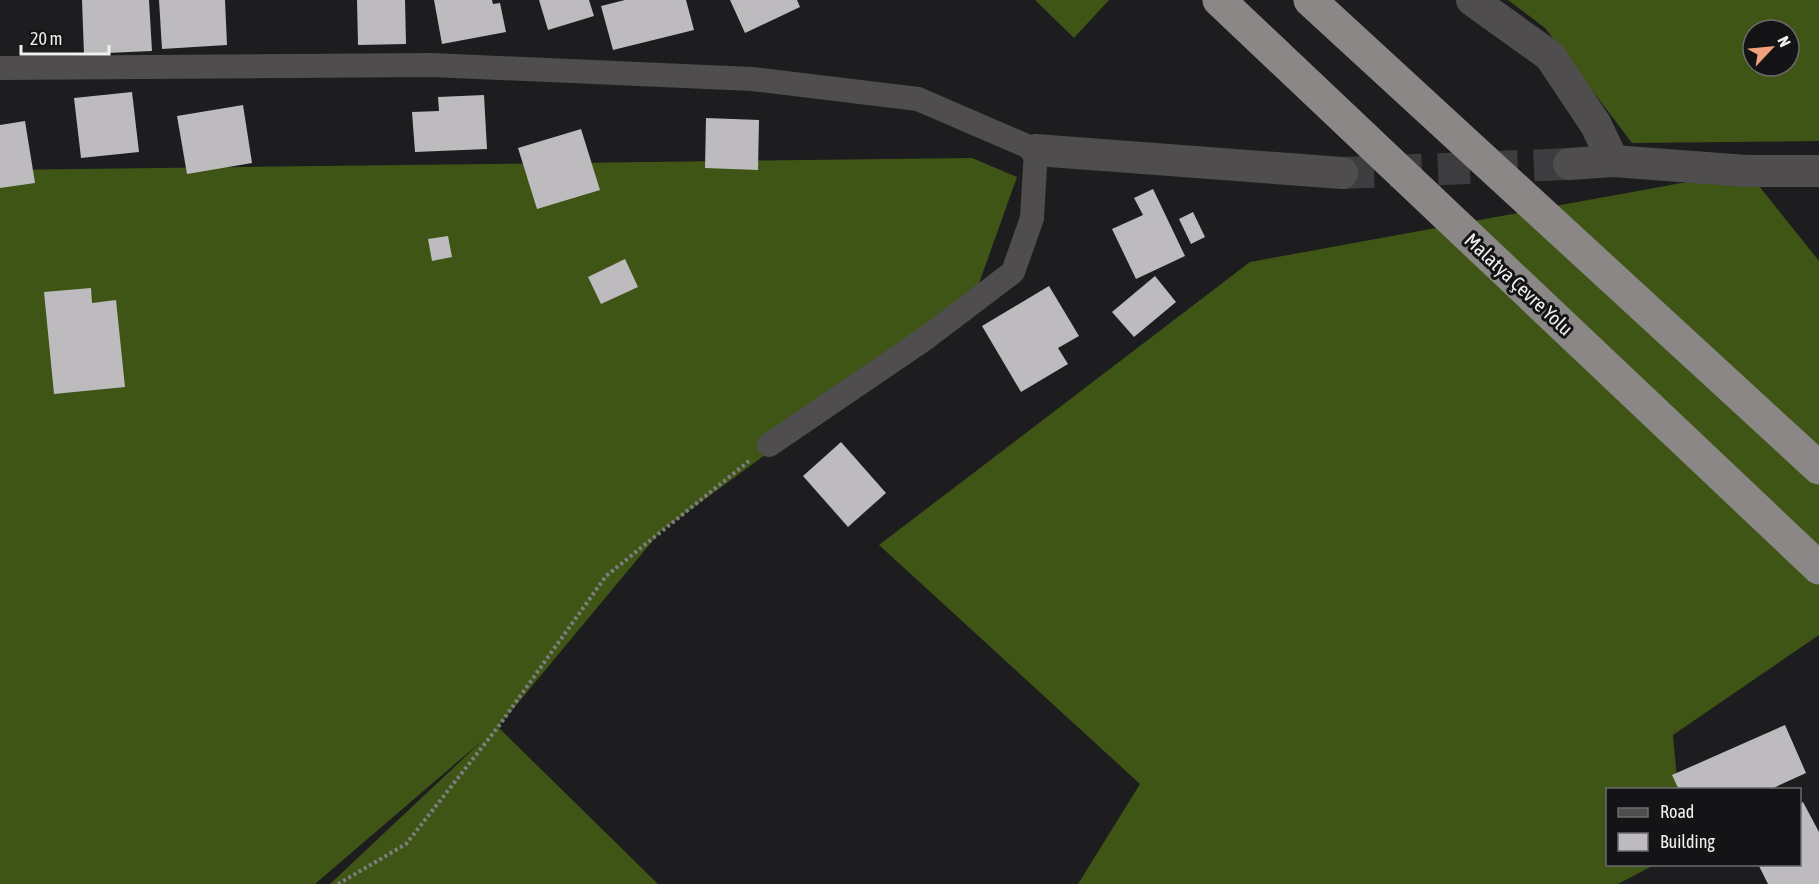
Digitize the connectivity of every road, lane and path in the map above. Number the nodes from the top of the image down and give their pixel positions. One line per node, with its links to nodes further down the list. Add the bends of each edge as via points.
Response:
1 (1219, 0): 12 (highway, Malatya Çevre Yolu)
2 (1310, 0): 11 (highway)
3 (1472, 0): 6 (street, via 1550,56 1596,125)
4 (0, 68): 5 (street, via 432,65 752,79 918,99)
5 (1036, 150): 9 (street); 10 (street, via 1032,218 1013,272 926,338)
6 (1613, 161): 7 (street); 8 (street, via 1747,171)
7 (1569, 164)
8 (1819, 171)
9 (1342, 173)
10 (769, 445): 13 (path, via 606,576 498,727 406,844)
11 (1819, 468)
12 (1819, 568)
13 (338, 884)

